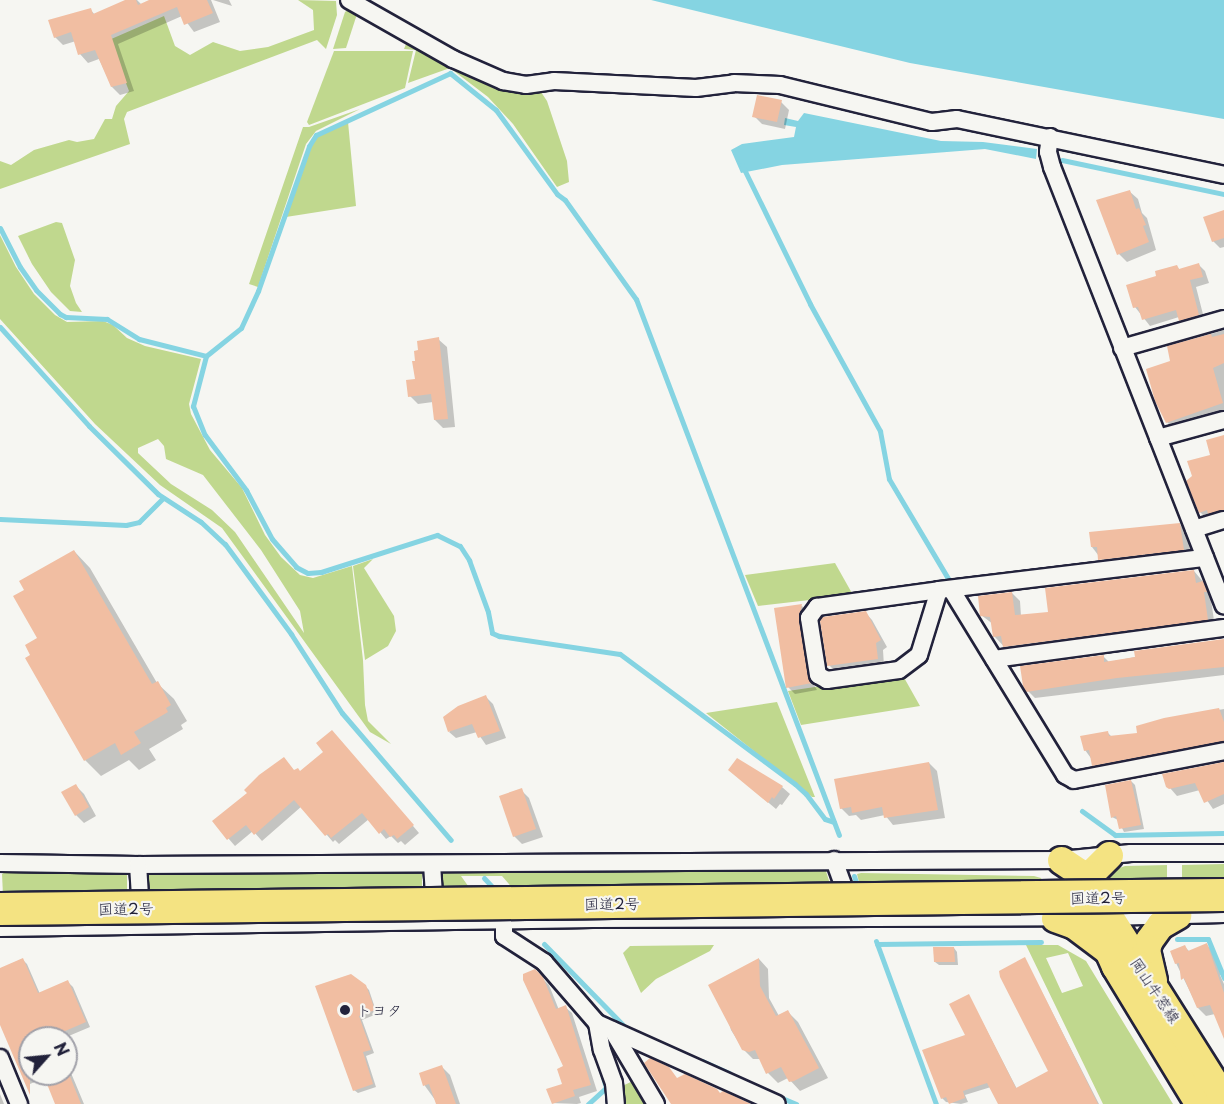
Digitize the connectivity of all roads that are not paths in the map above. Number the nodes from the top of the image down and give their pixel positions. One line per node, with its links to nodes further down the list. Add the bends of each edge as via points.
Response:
1 (349, 0): 2 (street, via 453,59 503,81 696,88 734,83 780,86 932,122 957,119)
2 (1050, 137): 3 (street); 5 (street, via 1052,167)
3 (1224, 175)
4 (1224, 319): 5 (street)
5 (1122, 348): 7 (street)
6 (1224, 420): 7 (street)
7 (1158, 438): 9 (street)
8 (1224, 520): 9 (street)
9 (1194, 529): 10 (street)
10 (1205, 558): 11 (street); 12 (street)
11 (945, 589): 11 (street, via 816,607 809,618 818,675 827,680 899,670 919,655); 14 (street)
12 (1224, 606)
13 (1224, 628): 14 (street)
14 (994, 658): 15 (street, via 1065,775 1074,780)
15 (1224, 751)
16 (1224, 853): 17 (street)
17 (1109, 855): 19 (street); 23 (main road, via 1093,870)
18 (834, 860): 19 (street); 21 (street); 30 (street)
19 (1061, 860): 23 (main road, 岡山牛窓線)
20 (0, 863): 22 (street)
21 (432, 864): 22 (street); 31 (street)
22 (138, 865): 34 (street)
23 (1088, 883): 28 (main road, 岡山牛窓線)
24 (0, 890): 33 (street)
25 (1224, 895): 33 (highway, 国道2号, bridge)
26 (1177, 915): 27 (street); 28 (street); 36 (main road, via 1154,932 1146,949)
27 (1224, 915)
28 (1101, 917): 29 (street); 35 (main road, 岡山牛窓線); 36 (main road, 岡山牛窓線)
29 (1055, 918): 30 (street); 35 (main road, via 1074,925)
30 (855, 920): 32 (street)
31 (436, 921): 32 (street); 34 (street)
32 (504, 921): 37 (street, via 504,936 544,962)
33 (1, 922): 34 (street)
34 (142, 925)
35 (1107, 950): 44 (main road, 岡山牛窓線)
36 (1155, 985): 39 (main road, 岡山牛窓線)
37 (598, 1022): 41 (street); 42 (street); 43 (street)
38 (0, 1058): 40 (street)
39 (1224, 1098)
40 (19, 1104)
41 (616, 1104)
42 (656, 1104)
43 (777, 1104)
44 (1199, 1104)

